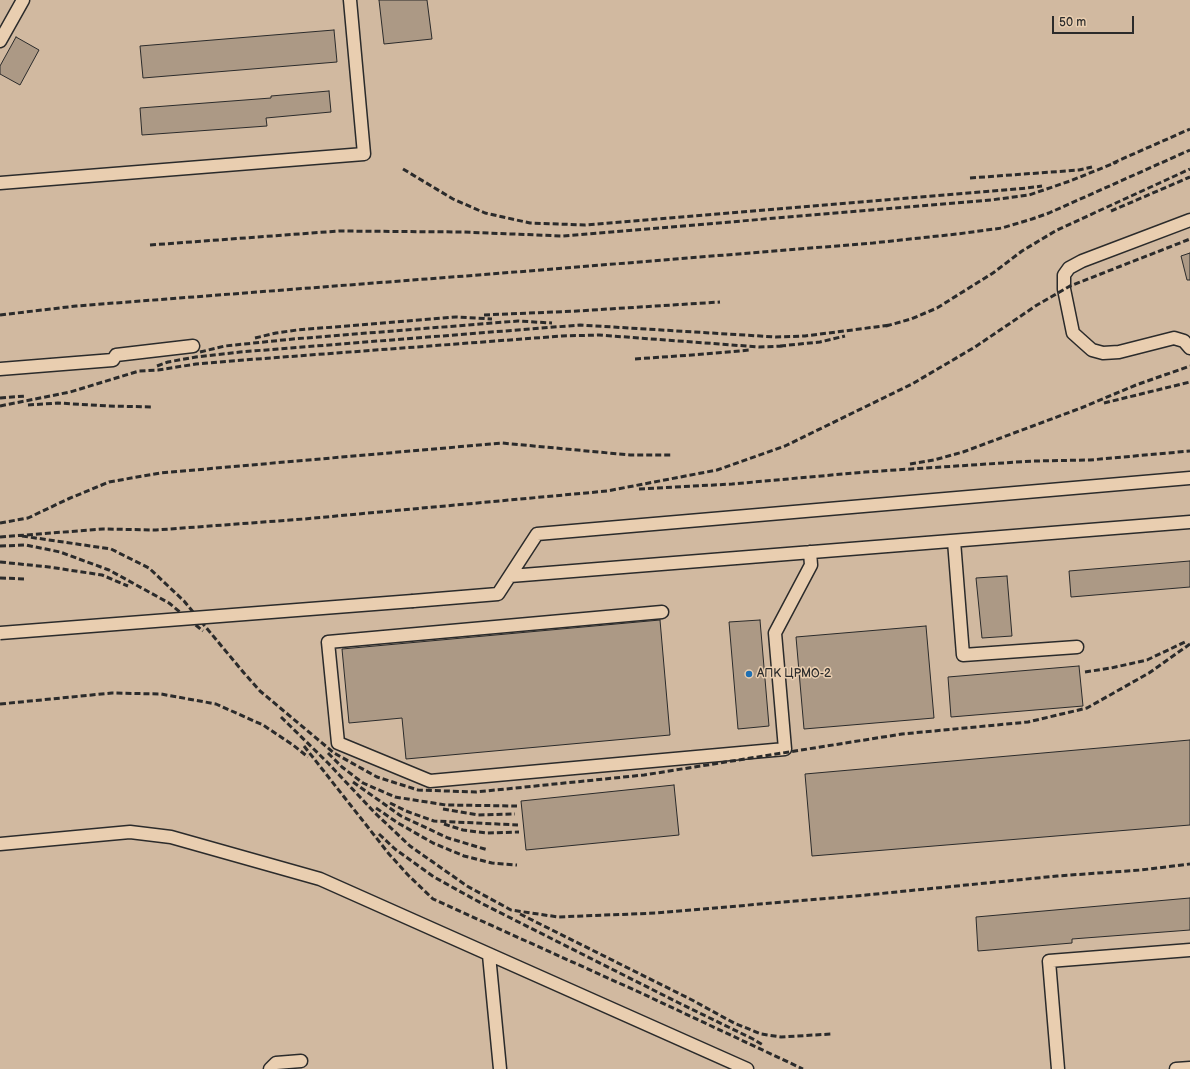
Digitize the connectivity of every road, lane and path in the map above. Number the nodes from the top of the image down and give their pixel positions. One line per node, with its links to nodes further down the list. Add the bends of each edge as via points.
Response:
1 (23, 0): 3 (lane)
2 (350, 0): 4 (lane, via 364,154)
3 (0, 41)
4 (0, 183)
5 (1190, 220): 7 (lane, via 1082,261 1064,275 1064,289 1074,333 1092,350 1103,354 1119,352 1174,338 1184,341)
6 (193, 346): 8 (lane, via 116,355 113,360)
7 (1190, 348)
8 (0, 369)
9 (1190, 478): 13 (lane, via 537,534)
10 (1190, 522): 11 (lane)
11 (954, 541): 12 (lane); 16 (lane, via 963,656)
12 (810, 552): 13 (lane); 14 (lane, via 811,565 775,633 785,749 430,781 338,743 328,642)
13 (510, 576): 15 (lane, bridge, via 498,594)
14 (662, 612)
15 (0, 633)
16 (1077, 647)
17 (0, 844): 19 (lane, via 130,832 171,837 320,879)
18 (1190, 950): 25 (lane, via 1049,961)
19 (489, 954): 23 (lane); 24 (lane)
20 (302, 1061): 22 (lane, via 276,1063)
21 (1190, 1068): 26 (lane)
22 (270, 1069)
23 (500, 1069)
24 (747, 1069)
25 (1058, 1069)
26 (1176, 1069)

